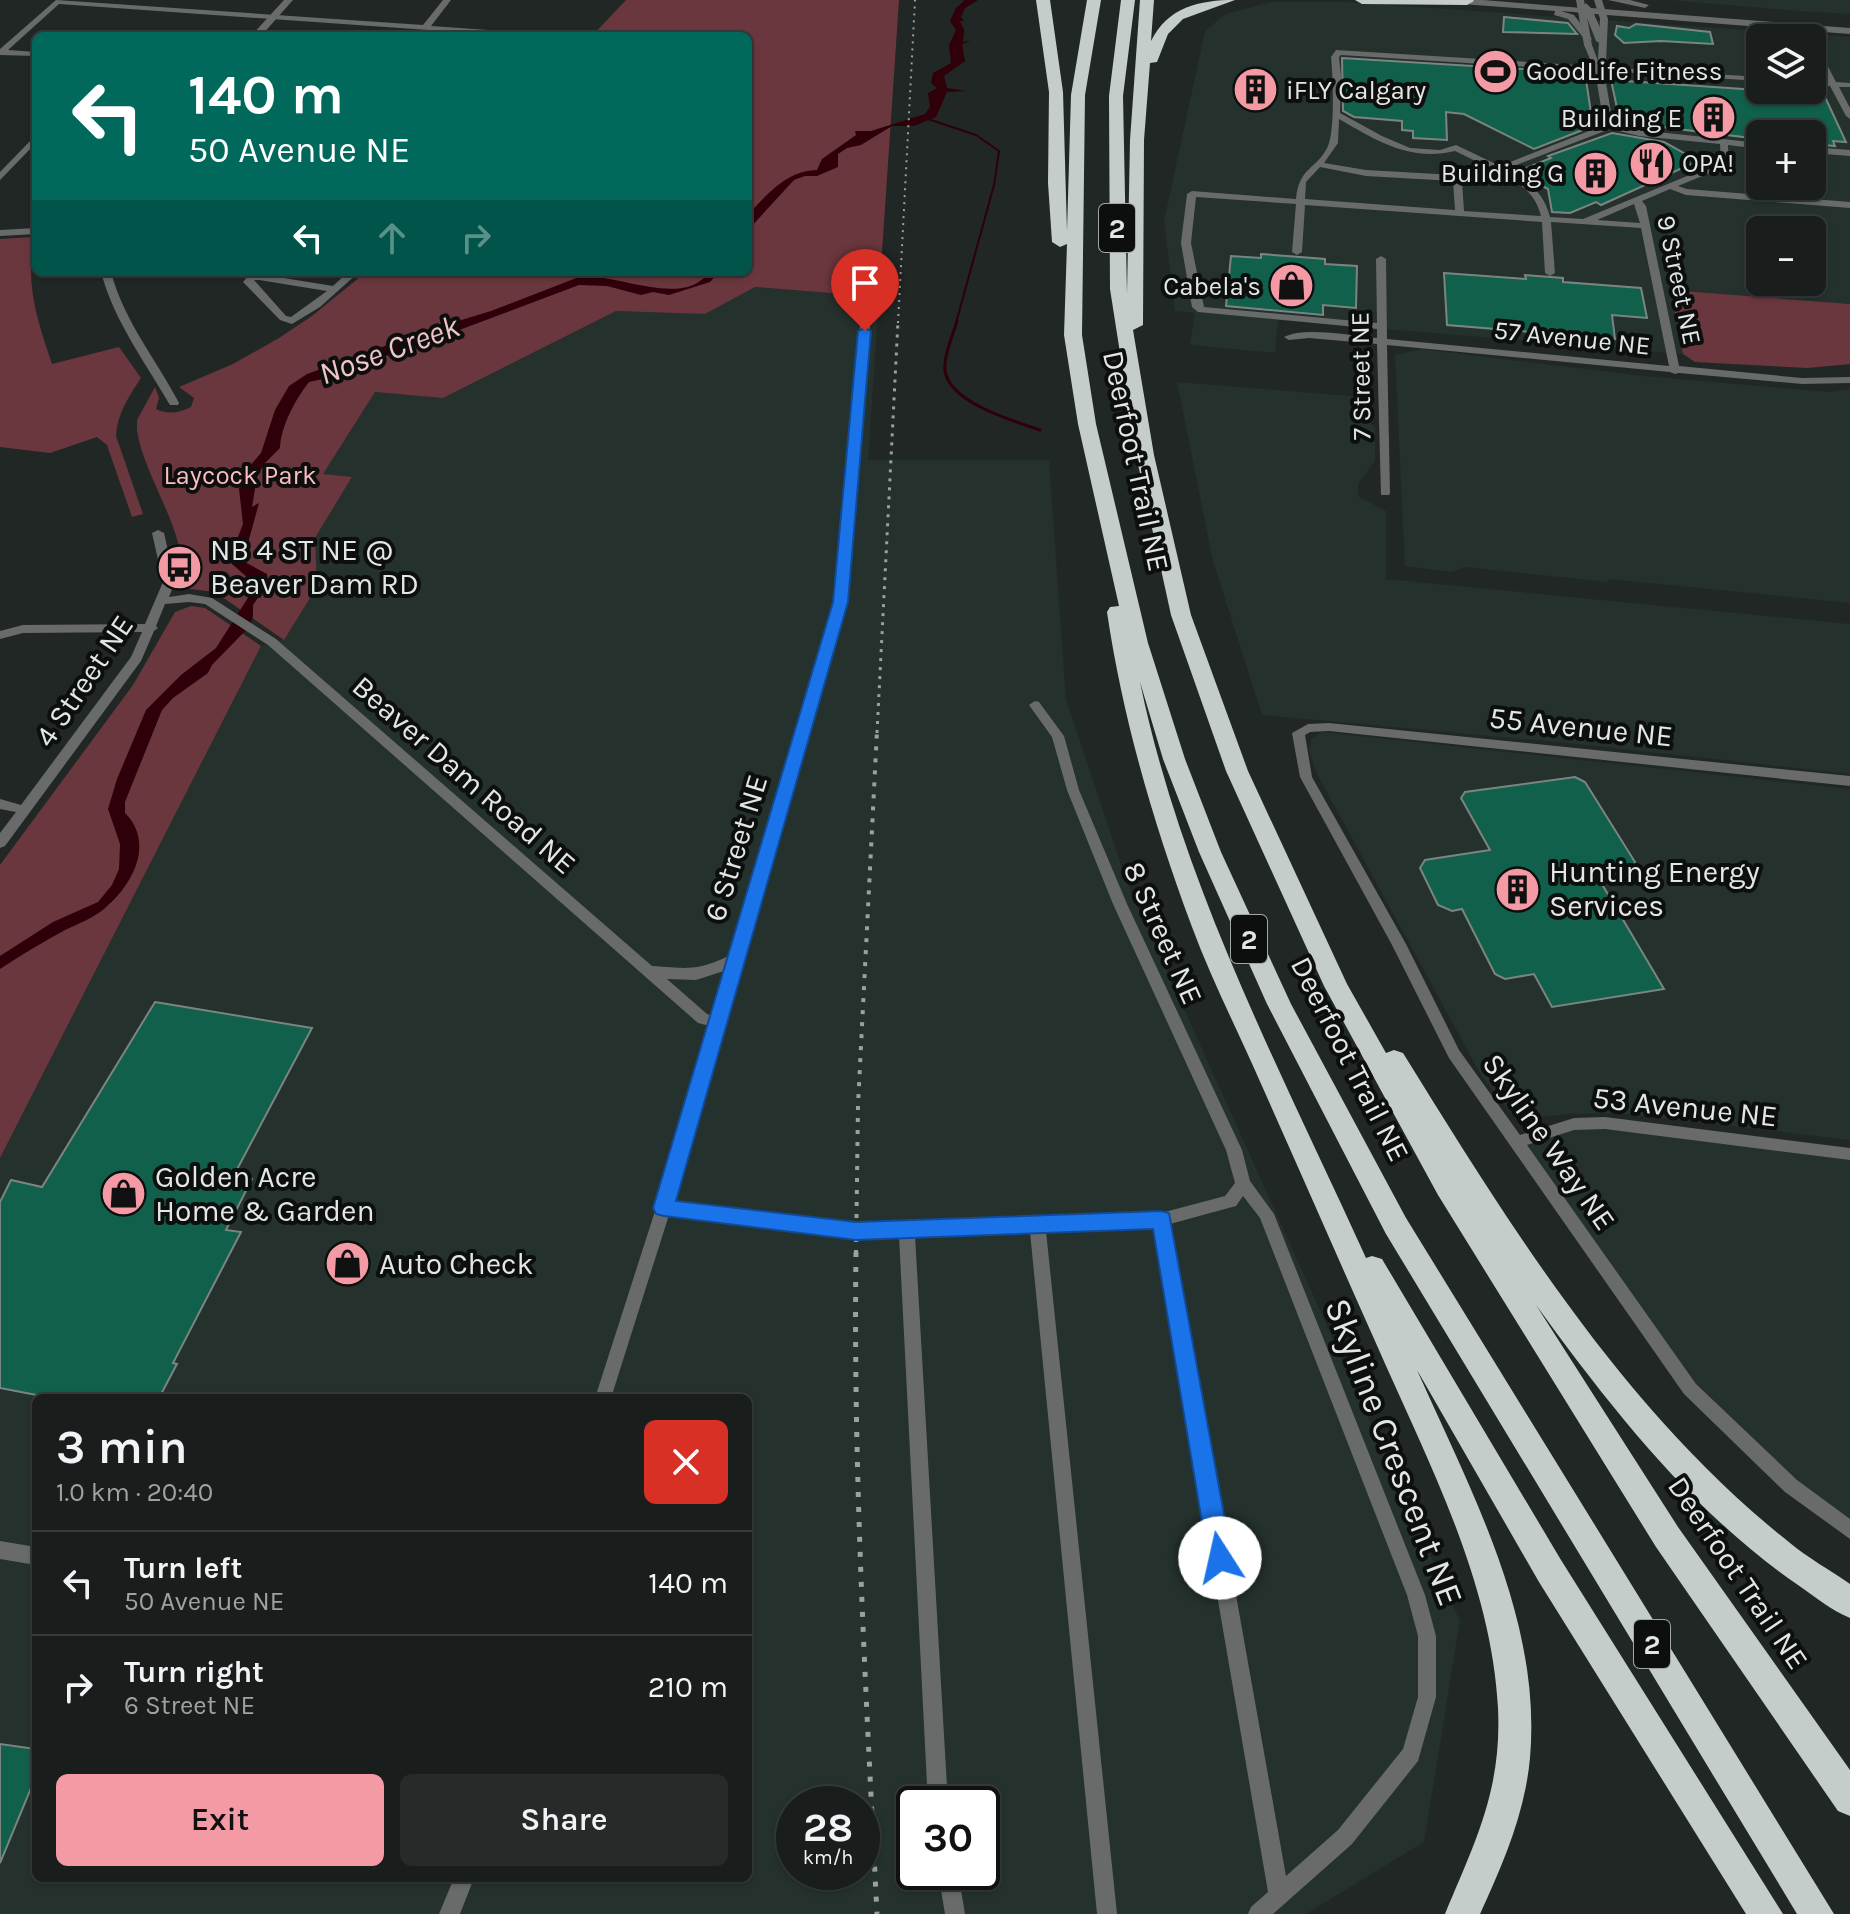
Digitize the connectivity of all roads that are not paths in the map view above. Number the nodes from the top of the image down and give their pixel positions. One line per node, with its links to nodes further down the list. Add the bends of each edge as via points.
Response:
1 (289, 0): 18 (street)
2 (447, 0): 20 (street)
3 (1029, 0): 28 (highway)
4 (1043, 0): 28 (highway)
5 (1094, 0): 65 (highway, Deerfoot Trail NE / 2, via 1078,95)
6 (1128, 0): 74 (highway, Deerfoot Trail NE / 2, via 1116,96 1118,289)
7 (1147, 0): 40 (highway)
8 (1228, 0): 40 (highway, via 1185,12 1161,31)
9 (1362, 0): 14 (highway)
10 (1448, 0): 14 (street)
11 (1486, 0): 16 (street)
12 (1552, 0): 16 (street)
13 (1612, 0): 17 (street)
14 (1467, 1): 15 (street)
15 (1512, 5): 16 (street); 26 (street, via 1571,17)
16 (1590, 5): 17 (street); 19 (street); 26 (street); 27 (street)
17 (1725, 15): 22 (street)
18 (274, 16): 20 (street); 23 (street); 29 (street, via 57,2)
19 (1746, 24)
20 (426, 27): 24 (street)
21 (1826, 27): 22 (street)
22 (1848, 28): 25 (street)
23 (260, 32)
24 (494, 32)
25 (1826, 33)
26 (1587, 39): 31 (street)
27 (1601, 41): 31 (street)
28 (1049, 48): 65 (highway, via 1056,92 1063,275)
29 (1, 52): 30 (street)
30 (32, 54)
31 (1599, 68): 33 (street); 37 (street, via 1349,50 1336,54); 39 (street)
32 (1826, 71): 35 (street)
33 (1746, 78)
34 (1826, 84): 35 (street)
35 (1832, 84): 36 (street); 38 (street)
36 (1850, 85)
37 (1336, 114): 46 (street, via 1332,148); 47 (street, via 1407,152 1440,154 1456,148)
38 (1850, 116)
39 (1609, 126): 42 (street); 47 (street)
40 (1137, 140): 74 (highway, via 1135,340 1149,441)
41 (32, 142): 48 (street)
42 (1724, 144): 43 (street); 50 (street, via 1726,163)
43 (1746, 145)
44 (1826, 151): 45 (street)
45 (1850, 153)
46 (1318, 164): 49 (street); 51 (street, via 1302,182)
47 (1500, 170): 49 (street); 55 (street, via 1538,196)
48 (1, 172)
49 (1457, 180): 54 (street)
50 (1669, 186): 52 (street); 53 (street, via 1686,192)
51 (1300, 200): 54 (street); 60 (street); 68 (street, via 1192,194 1186,243 1197,307)
52 (1635, 200): 56 (street); 57 (street, 9 Street NE)
53 (1850, 205)
54 (1460, 212): 55 (street)
55 (1544, 219): 56 (street); 62 (street)
56 (1584, 222): 57 (street)
57 (1645, 226): 71 (street, 9 Street NE)
58 (32, 231): 59 (street)
59 (0, 233)
60 (1297, 252)
61 (1381, 259): 68 (street, 7 Street NE)
62 (1550, 273)
63 (107, 276): 73 (street, via 116,311)
64 (349, 276): 66 (street)
65 (1073, 284): 75 (highway, Deerfoot Trail NE / 2, via 1073,335)
66 (334, 289): 66 (street, via 292,321 248,282 251,278)
67 (867, 303): 87 (street, 6 Street NE, via 841,602)
68 (1382, 326): 70 (street, 7 Street NE)
69 (1289, 337): 70 (street, 57 Avenue NE)
70 (1382, 341): 71 (street, 57 Avenue NE); 76 (street, 7 Street NE)
71 (1675, 371): 72 (street, 57 Avenue NE)
72 (1850, 380)
73 (174, 403)
74 (1145, 455): 90 (highway, Deerfoot Trail NE / 2, via 1181,615 1206,689 1237,771)
75 (1099, 467): 88 (highway, via 1129,679 1174,845); 115 (highway, Deerfoot Trail NE / 2, via 1138,643 1174,759 1279,1004 1396,1226)
76 (1385, 493)
77 (158, 533): 78 (street, 4 Street NE, via 169,571)
78 (163, 601): 79 (street, 4 Street NE); 89 (street, Beaver Dam Road NE, via 199,598 272,642)
79 (152, 628): 80 (street, via 23,629); 85 (street, 4 Street NE, via 118,686)
80 (0, 635)
81 (1035, 705): 94 (street, 8 Street NE, via 1058,736 1073,790 1120,904 1234,1150)
82 (1308, 728): 83 (street, 55 Avenue NE); 92 (street, Skyline Way NE, via 1298,733 1306,777 1454,1054)
83 (1850, 781)
84 (0, 804): 85 (street)
85 (25, 810): 86 (street, 4 Street NE)
86 (0, 843)
87 (734, 959): 89 (street, via 698,976); 91 (street, 6 Street NE)
88 (1216, 959): 113 (highway, via 1462,1504 1502,1616 1513,1672 1513,1753 1499,1836); 114 (highway, via 1350,1229 1550,1571)
89 (650, 970): 91 (street, Beaver Dam Road NE, via 703,1019)
90 (1336, 986): 103 (highway, via 1387,1047 1540,1286 1668,1449 1783,1556); 105 (highway, Deerfoot Trail NE / 2, via 1447,1187 1667,1537)
91 (716, 1022): 95 (street, 6 Street NE)
92 (1517, 1142): 93 (street, 53 Avenue NE, via 1574,1124 1605,1123); 100 (street, Skyline Way NE, via 1690,1389 1791,1486)
93 (1850, 1154)
94 (1243, 1184): 96 (street, via 1230,1201); 108 (street, Skyline Crescent NE, via 1266,1214 1416,1595 1427,1636 1427,1697 1411,1754 1345,1837)
95 (664, 1208): 98 (street, via 817,1229); 99 (street, 6 Street NE)
96 (1161, 1220): 97 (street); 108 (street)
97 (1037, 1225): 98 (street); 111 (street)
98 (907, 1230): 104 (street)
99 (604, 1394)
100 (1850, 1530)
101 (0, 1550): 102 (street)
102 (32, 1555)
103 (1850, 1602)
104 (937, 1786)
105 (1850, 1799)
106 (463, 1882): 109 (street)
107 (951, 1890): 110 (street)
108 (1279, 1896): 112 (street, Skyline Crescent NE)
109 (449, 1914)
110 (955, 1914)
111 (1107, 1914)
112 (1258, 1914)
113 (1462, 1914)
114 (1766, 1914)
115 (1817, 1914)

